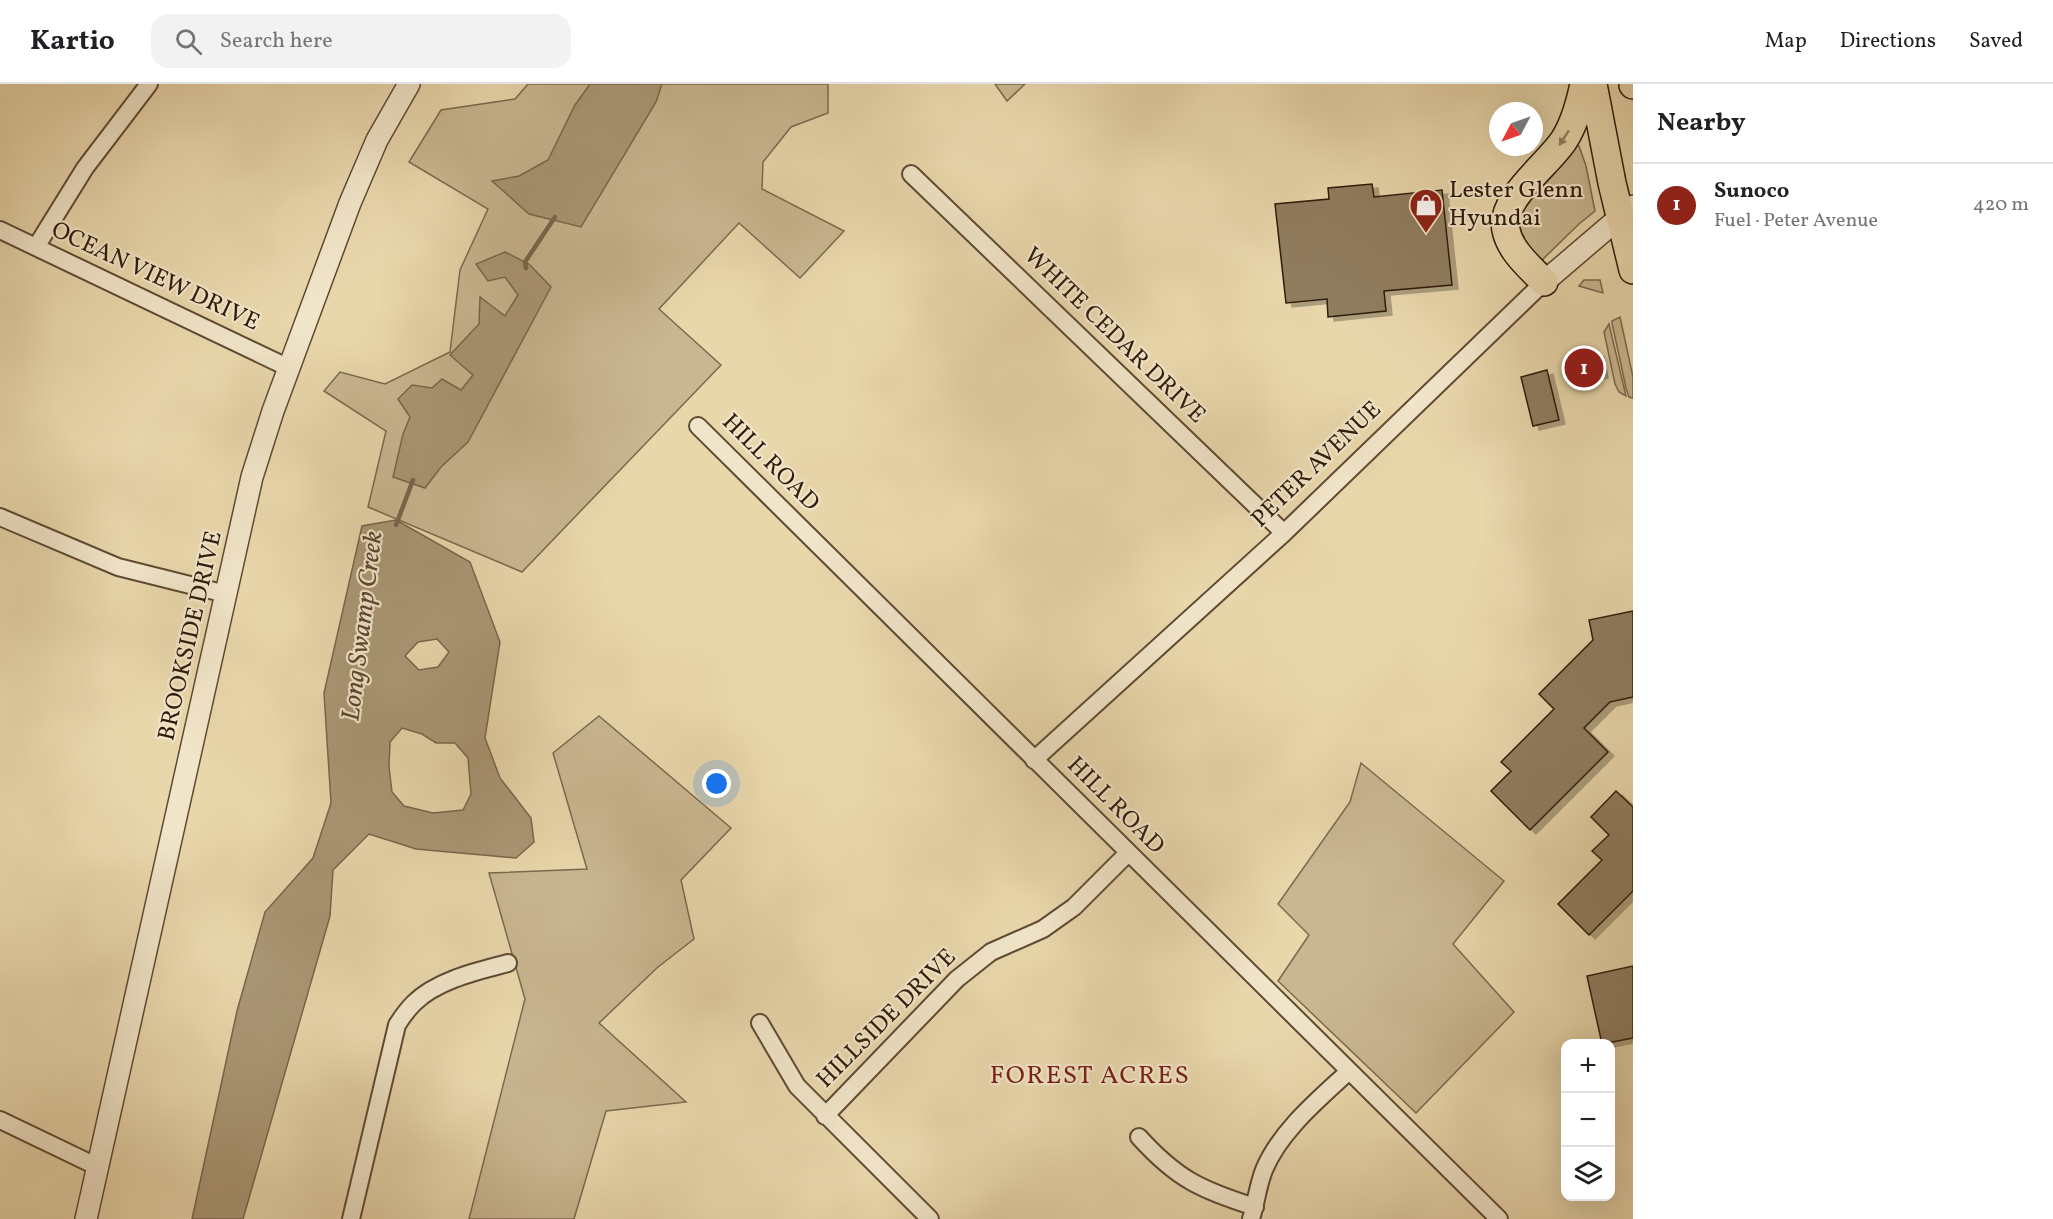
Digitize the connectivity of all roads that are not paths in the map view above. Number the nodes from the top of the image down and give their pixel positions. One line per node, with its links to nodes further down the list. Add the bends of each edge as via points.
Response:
1 (149, 84): 8 (street, via 85,168)
2 (409, 84): 11 (street, BROOKSIDE DRIVE, via 376,141)
3 (1584, 84): 10 (highway, one-way to 10, via 1564,141 1532,176 1507,214 1505,228 1509,241)
4 (1593, 84): 6 (highway, via 1612,183)
5 (911, 174): 14 (street, WHITE CEDAR DRIVE)
6 (1627, 210): 9 (highway); 10 (street, PETER AVENUE)
7 (0, 230): 8 (street, OCEAN VIEW DRIVE)
8 (36, 247): 11 (street, OCEAN VIEW DRIVE)
9 (1633, 270)
10 (1544, 282): 14 (street, PETER AVENUE)
11 (289, 368): 15 (street, BROOKSIDE DRIVE, via 252,477)
12 (698, 426): 16 (street, HILL ROAD)
13 (0, 517): 15 (street, via 118,567)
14 (1284, 533): 16 (street, PETER AVENUE)
15 (226, 594): 24 (street, BROOKSIDE DRIVE)
16 (1034, 759): 17 (street, HILL ROAD)
17 (1128, 853): 20 (street, HILL ROAD); 21 (street, HILLSIDE DRIVE, via 1074,908 1043,929 991,952 957,979)
18 (508, 963): 27 (street, via 468,974 426,993 397,1025)
19 (760, 1023): 21 (street, via 797,1086)
20 (1348, 1072): 25 (street, via 1299,1119 1280,1144 1264,1169); 29 (street, HILL ROAD)
21 (825, 1116): 28 (street)
22 (0, 1120): 24 (street)
23 (1139, 1137): 25 (street, via 1184,1178)
24 (98, 1167): 26 (street, BROOKSIDE DRIVE)
25 (1253, 1213)
26 (86, 1219)
27 (351, 1219)
28 (930, 1219)
29 (1499, 1219)

